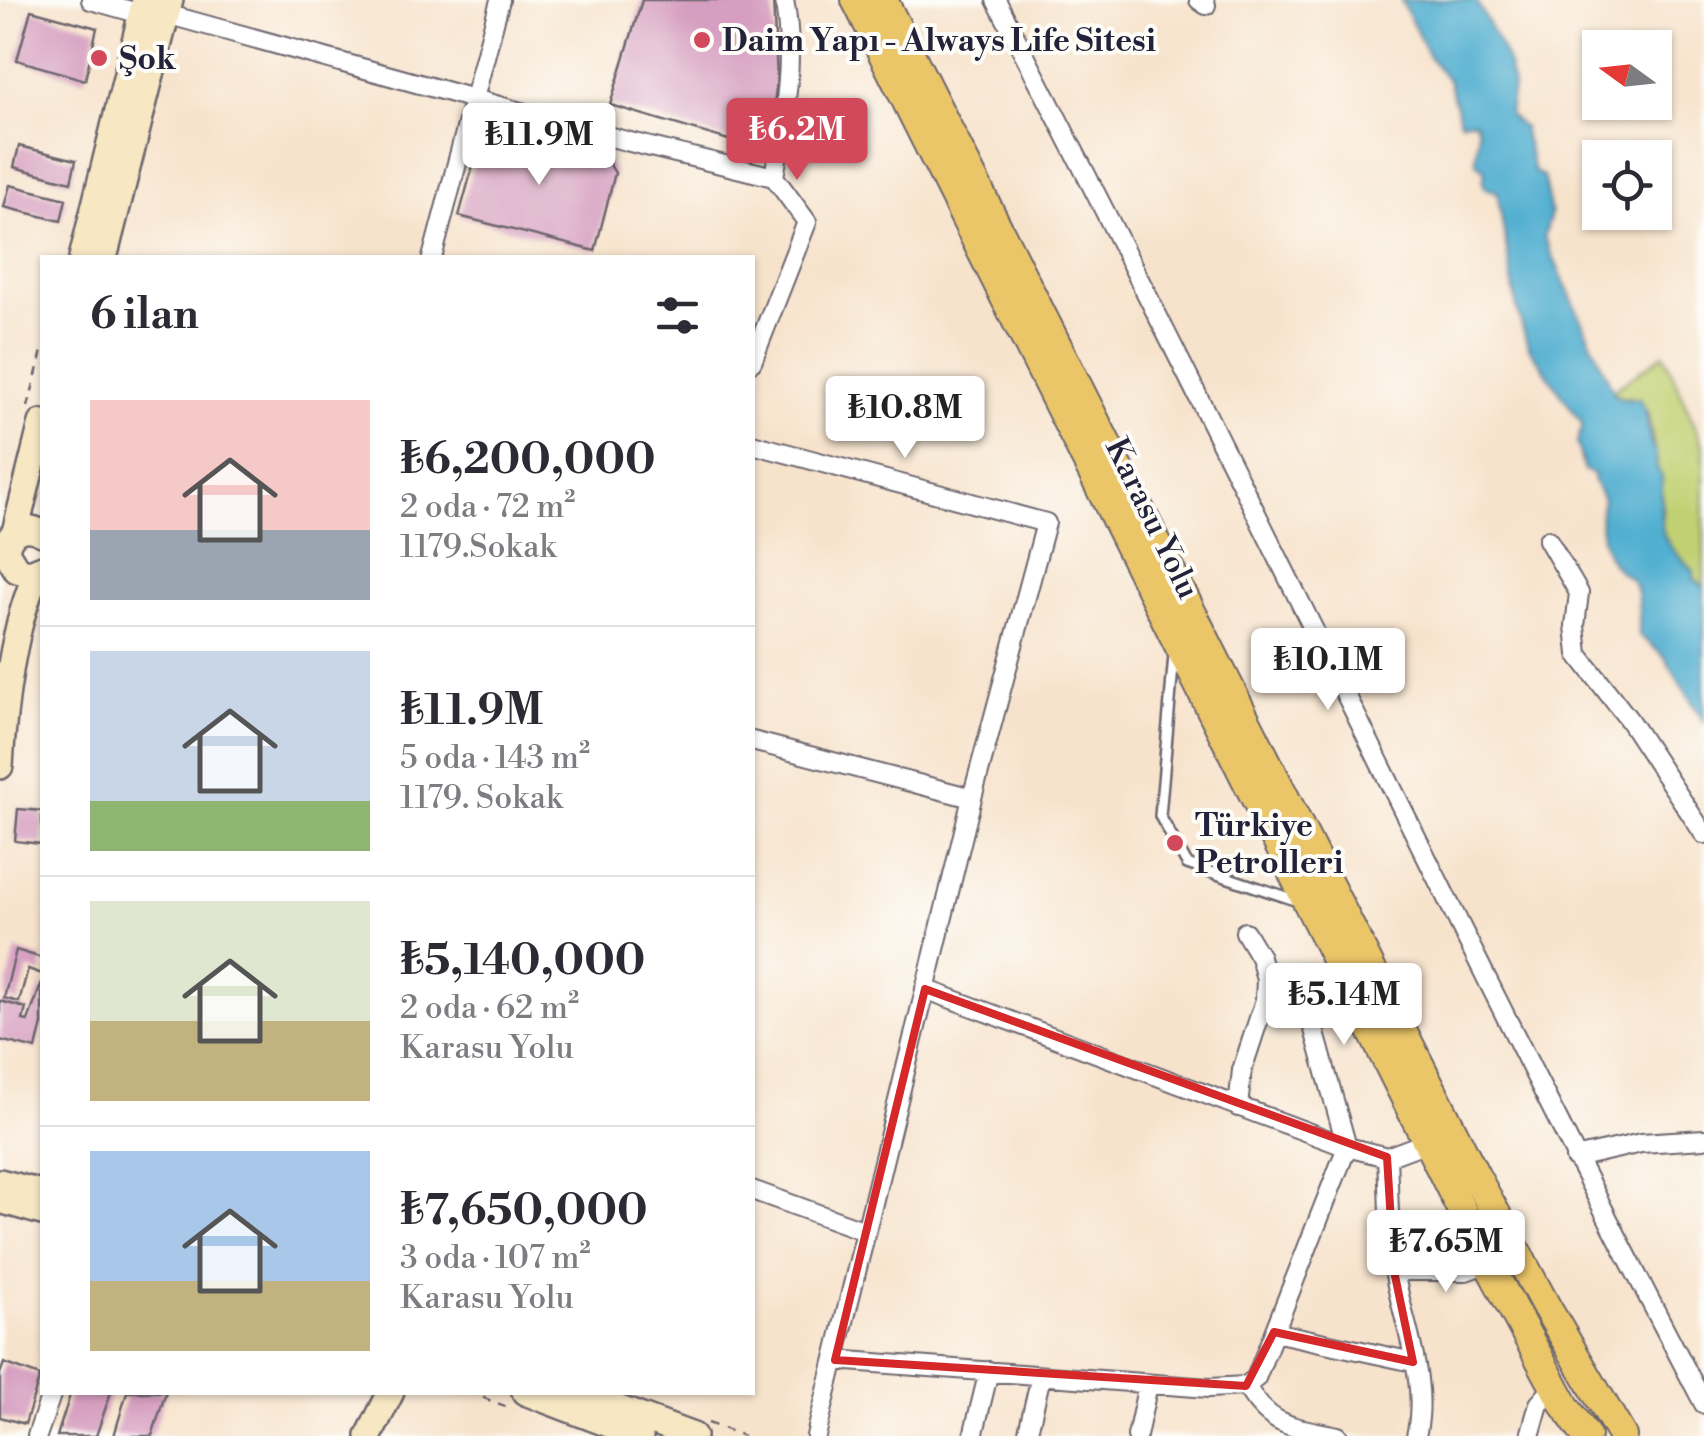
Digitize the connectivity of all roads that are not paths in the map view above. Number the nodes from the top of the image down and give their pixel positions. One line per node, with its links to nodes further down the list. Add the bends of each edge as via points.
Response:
1 (91, 0): 7 (street)
2 (500, 0): 8 (street)
3 (784, 0): 9 (street, via 788,91)
4 (856, 0): 22 (highway, Karasu Yolu)
5 (883, 0): 71 (highway, via 1467,1159)
6 (996, 0): 36 (street, via 1138,271)
7 (155, 7): 8 (street); 10 (main road); 11 (main road)
8 (474, 99): 9 (street); 12 (street)
9 (774, 177): 13 (street, via 807,222)
10 (83, 255)
11 (105, 255)
12 (433, 255)
13 (755, 354)
14 (40, 431): 16 (main road)
15 (755, 445): 25 (street, via 1046,523)
16 (15, 532): 17 (main road); 19 (main road, via 6,545)
17 (40, 532)
18 (1548, 540): 26 (street, via 1579,593 1578,654)
19 (11, 565): 20 (main road); 21 (main road)
20 (40, 570): 24 (main road, via 24,604)
21 (0, 642)
22 (1175, 642): 27 (highway, Karasu Yolu); 27 (lane, via 1160,816 1187,864)
23 (755, 742): 25 (street)
24 (0, 766)
25 (972, 798): 29 (street)
26 (1704, 834)
27 (1308, 905): 33 (highway, Karasu Yolu)
28 (1245, 932): 31 (street, via 1266,979)
29 (925, 989): 31 (street); 42 (street)
30 (1286, 1010): 34 (street, via 1302,1010 1314,1026)
31 (1238, 1106): 34 (street)
32 (1704, 1139): 36 (street, via 1641,1143)
33 (1427, 1142): 35 (street); 43 (highway, Karasu Yolu)
34 (1347, 1147): 35 (street); 45 (street)
35 (1387, 1157): 44 (street)
36 (1574, 1158): 58 (street)
37 (0, 1182): 39 (main road)
38 (755, 1191): 42 (street)
39 (40, 1192)
40 (0, 1200): 41 (main road)
41 (40, 1211)
42 (865, 1231): 46 (street)
43 (1488, 1263): 44 (street, via 1466,1272); 52 (highway, Karasu Yolu)
44 (1394, 1271): 47 (street)
45 (1274, 1332): 47 (street); 51 (street, via 1256,1378)
46 (835, 1360): 48 (street); 63 (street)
47 (1413, 1362): 68 (street, via 1420,1385)
48 (990, 1371): 49 (street); 64 (street)
49 (1041, 1376): 50 (street); 65 (street)
50 (1148, 1384): 51 (street); 66 (street)
51 (1246, 1386): 67 (street, via 1261,1411 1282,1423)
52 (1554, 1387): 69 (street, via 1539,1404); 70 (highway, Karasu Yolu)
53 (51, 1395): 59 (street)
54 (370, 1395): 60 (main road)
55 (389, 1395): 60 (main road)
56 (532, 1395): 61 (main road)
57 (582, 1395): 62 (main road)
58 (1704, 1404)
59 (37, 1436)
60 (366, 1436)
61 (640, 1436)
62 (693, 1436)
63 (816, 1436)
64 (973, 1436)
65 (1027, 1436)
66 (1137, 1436)
67 (1338, 1436)
68 (1416, 1436)
69 (1530, 1436)
70 (1586, 1436)
71 (1622, 1436)

